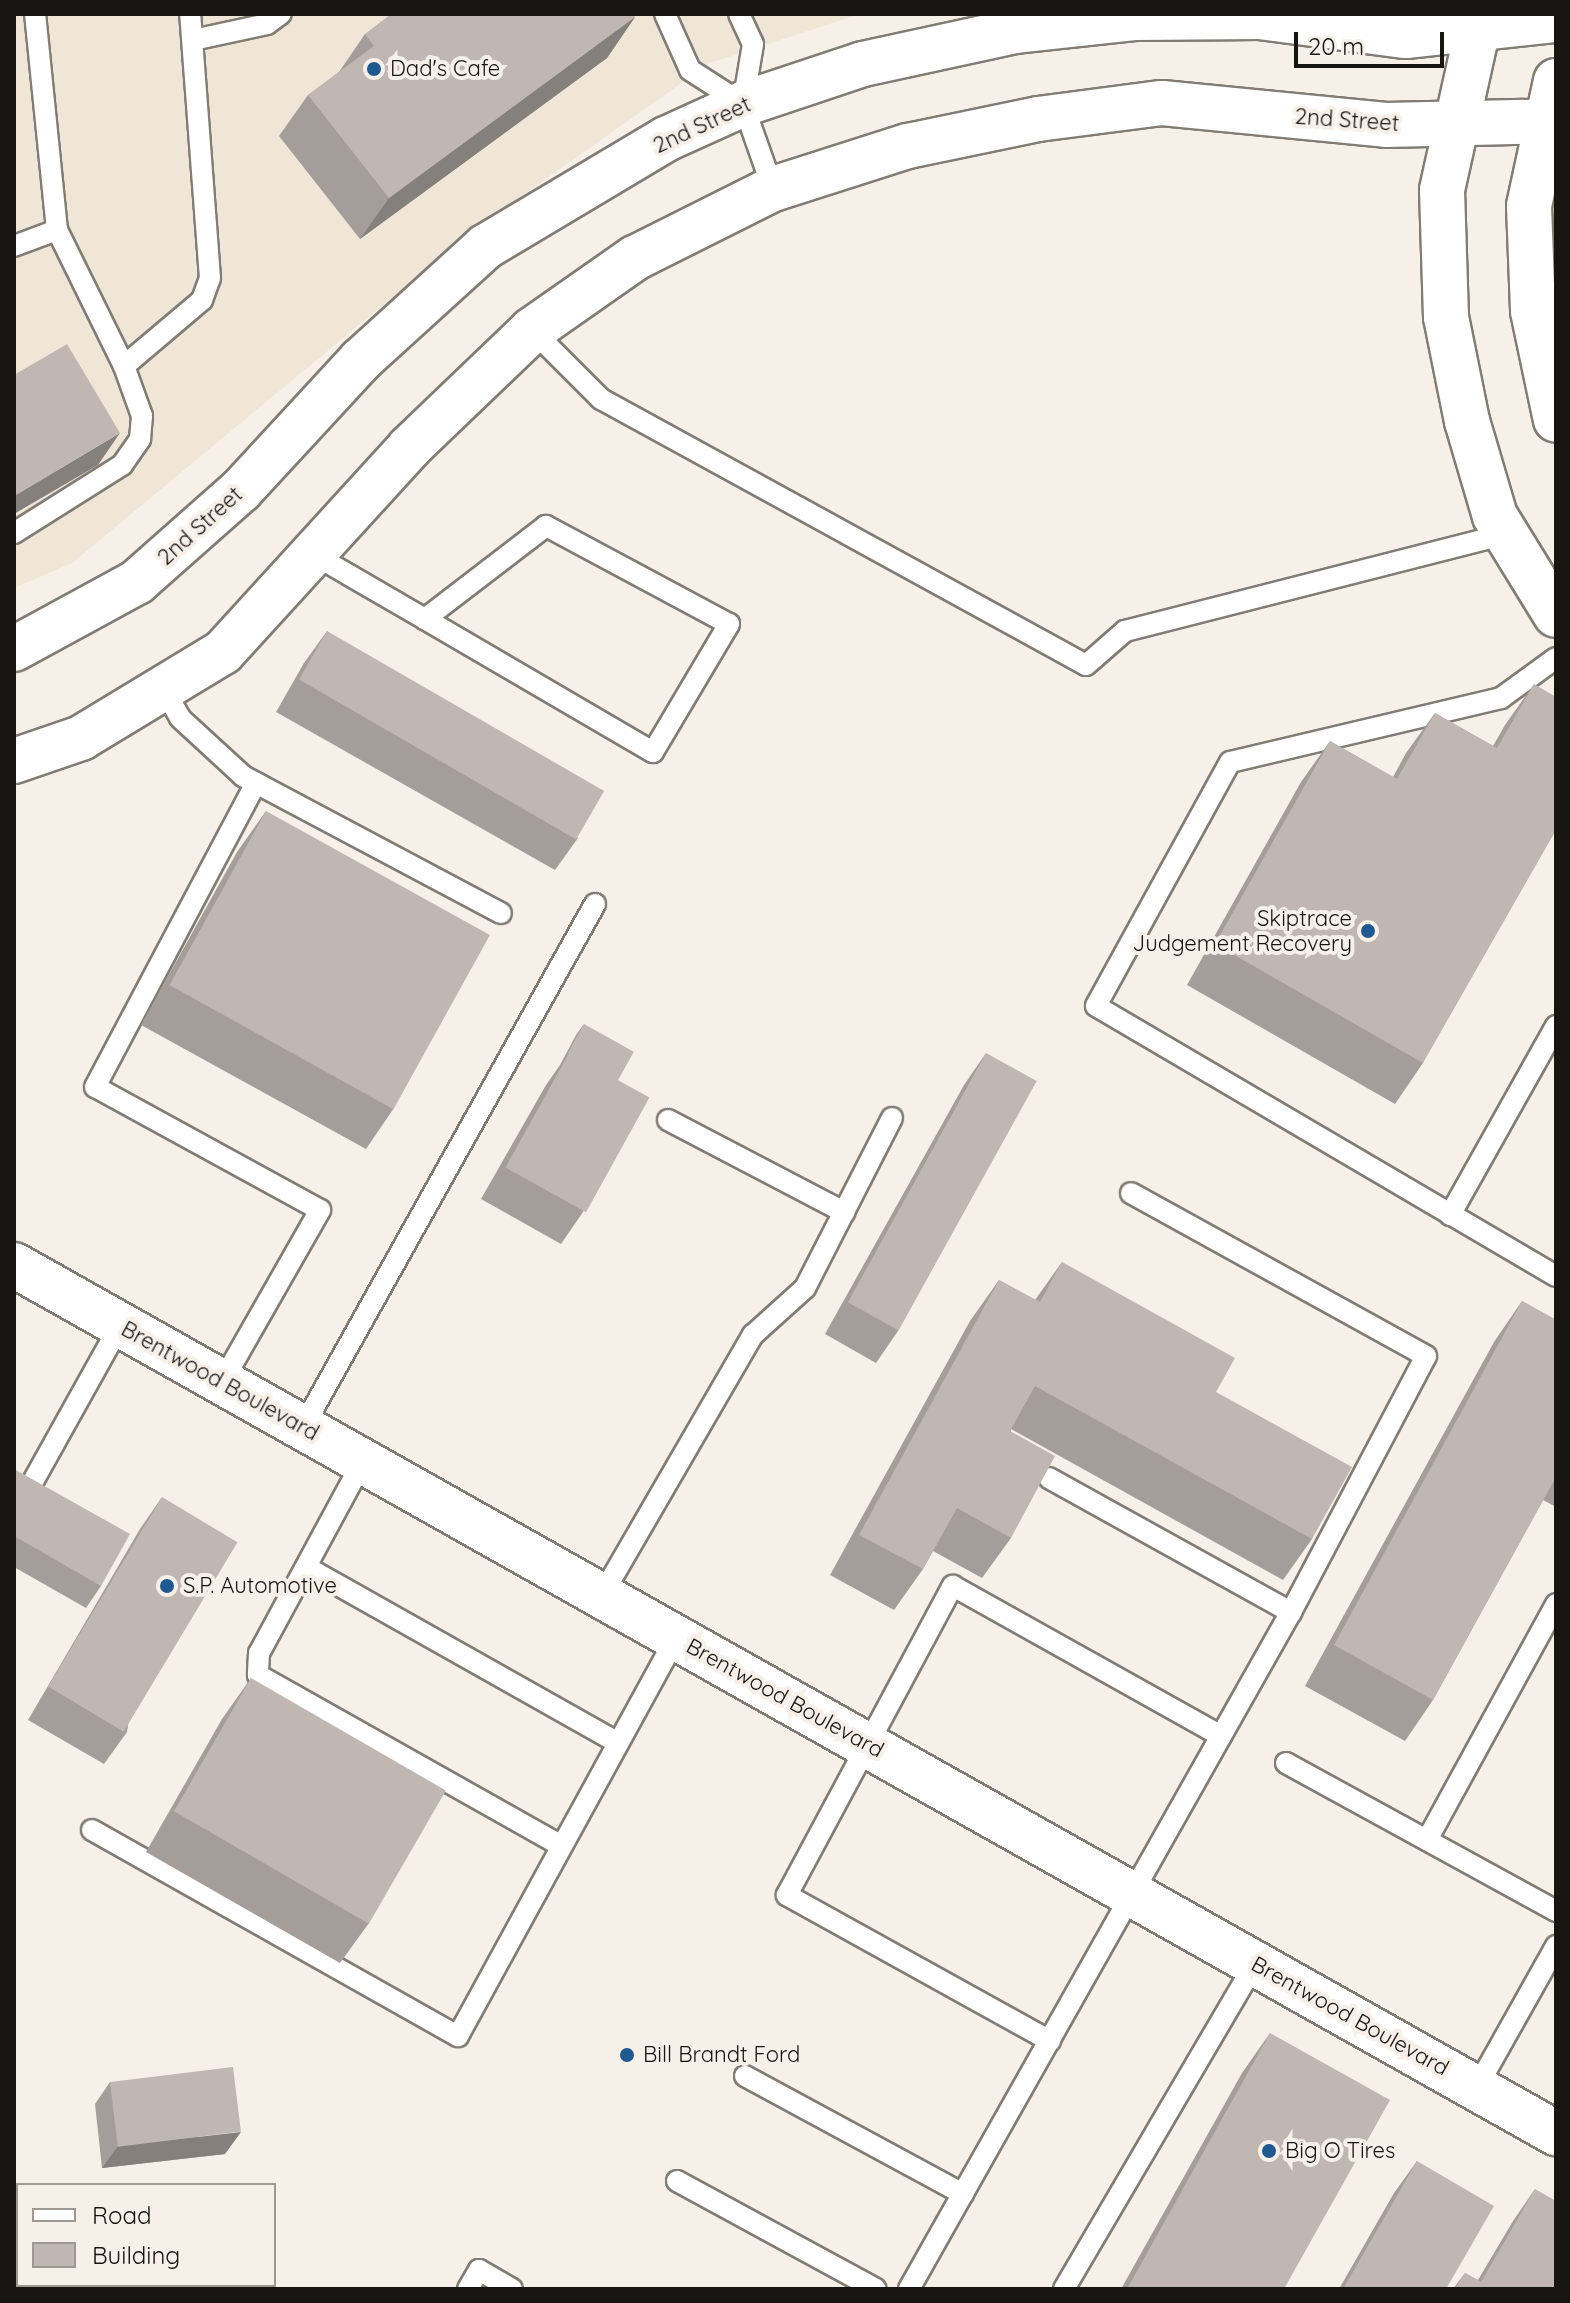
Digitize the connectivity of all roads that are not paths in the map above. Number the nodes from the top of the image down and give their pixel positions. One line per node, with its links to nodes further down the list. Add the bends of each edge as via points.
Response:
1 (35, 14): 13 (lane)
2 (190, 14): 8 (lane)
3 (281, 14): 8 (lane, via 267,24)
4 (665, 14): 9 (lane, via 690,70)
5 (739, 14): 9 (lane, via 753,44)
6 (1556, 20): 7 (street, 2nd Street)
7 (1480, 22): 9 (street, 2nd Street, via 1406,36 1259,17 1136,18 1016,31 878,61); 11 (street)
8 (193, 40): 16 (lane, via 210,278 202,300)
9 (743, 104): 12 (lane); 23 (street, 2nd Street, via 666,139 485,247 361,360 241,490 137,582)
10 (1553, 108): 11 (street, 2nd Street); 17 (street, via 1529,221 1533,311)
11 (1456, 125): 12 (street, 2nd Street, via 1386,125 1162,103 1038,119 908,146); 19 (street, via 1442,190 1446,317 1467,421)
12 (773, 189): 15 (street, 2nd Street, via 635,258)
13 (57, 230): 14 (lane); 16 (lane)
14 (14, 246)
15 (532, 330): 19 (lane, via 601,399 1086,665 1125,631); 20 (street, 2nd Street, via 409,448)
16 (124, 366): 18 (lane, via 142,416 134,448 122,465)
17 (1556, 420)
18 (14, 533)
19 (1505, 534): 21 (street)
20 (313, 554): 22 (lane); 25 (street, 2nd Street, via 223,652)
21 (1556, 615)
22 (425, 619): 22 (lane, via 653,752 729,624 546,526)
23 (14, 649)
24 (1556, 658): 35 (lane, via 1501,698 1230,762 1096,1006)
25 (163, 688): 26 (street, 2nd Street, via 81,738); 27 (lane, via 180,718)
26 (14, 761)
27 (256, 783): 29 (lane); 39 (lane, via 95,1087 320,1210)
28 (595, 904): 40 (lane)
29 (501, 913)
30 (1556, 1026): 35 (lane)
31 (892, 1118): 34 (lane)
32 (668, 1120): 34 (lane)
33 (1131, 1193): 47 (lane, via 1426,1356)
34 (844, 1212): 45 (lane, via 805,1288 753,1335)
35 (1450, 1215): 37 (lane)
36 (14, 1265): 38 (street, Brentwood Boulevard)
37 (1556, 1276)
38 (120, 1325): 39 (street, Brentwood Boulevard); 43 (lane)
39 (222, 1382): 40 (street, Brentwood Boulevard)
40 (303, 1427): 41 (street, Brentwood Boulevard)
41 (363, 1461): 44 (lane); 45 (street, Brentwood Boulevard)
42 (1049, 1478): 47 (lane)
43 (20, 1504)
44 (306, 1567): 50 (lane); 55 (lane, via 259,1653 258,1675)
45 (602, 1595): 48 (street, Brentwood Boulevard)
46 (1556, 1604): 54 (lane)
47 (1291, 1612): 49 (lane)
48 (676, 1637): 50 (lane); 51 (street, Brentwood Boulevard)
49 (1221, 1736): 51 (lane, via 953,1586); 56 (lane)
50 (618, 1743): 55 (lane)
51 (867, 1744): 56 (street, Brentwood Boulevard); 60 (lane, via 787,1895)
52 (1286, 1763): 54 (lane)
53 (92, 1830): 55 (lane, via 458,2036)
54 (1427, 1840): 57 (lane)
55 (561, 1846)
56 (1132, 1893): 59 (street, Brentwood Boulevard); 60 (lane)
57 (1556, 1911)
58 (1556, 1946): 62 (lane)
59 (1255, 1963): 62 (street, Brentwood Boulevard); 70 (lane)
60 (1050, 2041): 65 (lane)
61 (745, 2076): 65 (lane)
62 (1477, 2087): 63 (street, Brentwood Boulevard)
63 (1556, 2133)
64 (677, 2181): 68 (lane)
65 (963, 2194): 69 (lane)
66 (468, 2289): 67 (lane, via 479,2270)
67 (512, 2289)
68 (876, 2289)
69 (909, 2289)
70 (1064, 2289)

